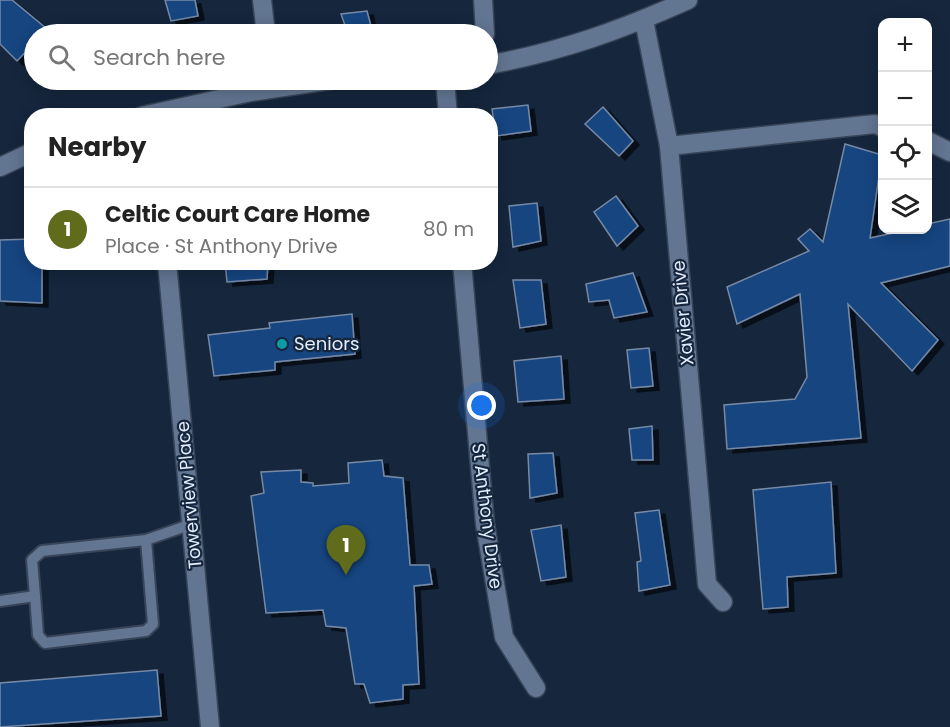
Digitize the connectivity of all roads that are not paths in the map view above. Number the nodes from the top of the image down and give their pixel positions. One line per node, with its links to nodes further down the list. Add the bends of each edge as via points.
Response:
1 (262, 0): 5 (street)
2 (483, 0): 6 (street)
3 (688, 0): 4 (street)
4 (644, 20): 7 (street, via 568,48); 14 (street, Xavier Drive)
5 (265, 24)
6 (484, 24)
7 (498, 63)
8 (247, 90): 10 (street)
9 (446, 90): 11 (street)
10 (176, 108)
11 (447, 108)
12 (879, 126): 14 (street)
13 (932, 143): 15 (street)
14 (669, 146): 24 (street, Xavier Drive, via 707,584)
15 (950, 152)
16 (24, 156): 17 (street)
17 (0, 166)
18 (168, 270): 20 (street, Towerview Place)
19 (463, 270): 25 (street, St Anthony Drive, via 485,524 504,638)
20 (192, 524): 21 (lane); 26 (street, Towerview Place)
21 (146, 540): 22 (lane, via 42,551 32,560); 22 (lane, via 153,624 146,631 45,643 38,635)
22 (35, 596): 23 (lane)
23 (0, 601)
24 (723, 602)
25 (536, 688)
26 (210, 727)

